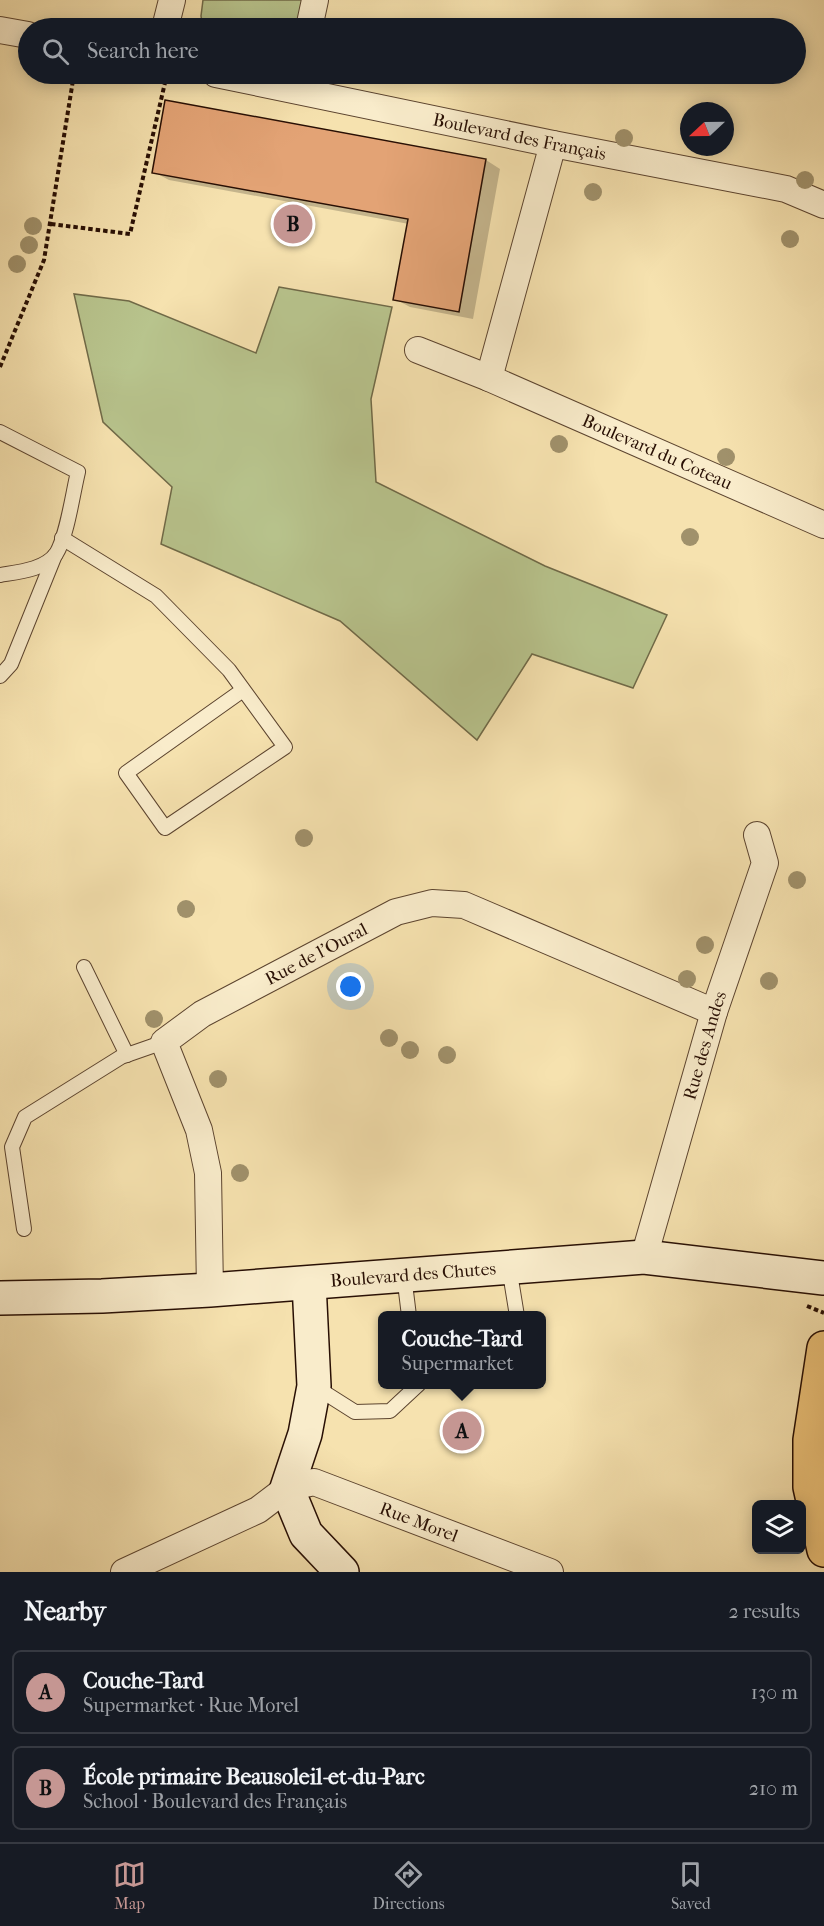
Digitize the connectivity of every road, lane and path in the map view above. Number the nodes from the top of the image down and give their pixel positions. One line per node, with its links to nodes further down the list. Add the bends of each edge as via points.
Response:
1 (172, 0): 3 (street)
2 (315, 0): 4 (street)
3 (168, 18)
4 (311, 18)
5 (0, 30): 6 (street)
6 (18, 33)
7 (72, 84): 12 (path)
8 (165, 84): 12 (path, via 130,234)
9 (306, 84): 10 (street, Boulevard des Français)
10 (553, 144): 11 (street, Boulevard des Français, via 786,189); 15 (street)
11 (824, 205)
12 (51, 224): 14 (path, via 44,260)
13 (418, 350): 15 (street, Boulevard du Coteau)
14 (0, 367)
15 (489, 378): 17 (street, Boulevard du Coteau)
16 (0, 432): 18 (lane, via 78,472)
17 (824, 525)
18 (62, 538): 19 (lane); 22 (lane, via 156,596 229,670)
19 (55, 555): 20 (lane, via 37,567); 21 (lane, via 11,663)
20 (0, 575)
21 (0, 676)
22 (243, 690): 22 (lane, via 126,772 165,828 285,747)
23 (757, 835): 25 (street, Rue des Andes, via 765,863)
24 (84, 967): 27 (lane)
25 (714, 1012): 26 (street, Rue de l'Oural, via 464,905 432,903 396,912 202,1014); 29 (street, Rue des Andes)
26 (164, 1042): 27 (lane); 34 (street, via 199,1130 208,1173)
27 (127, 1055): 28 (lane, via 25,1117 12,1147)
28 (24, 1229)
29 (644, 1257): 30 (street, Boulevard des Chutes); 32 (street, Boulevard des Chutes)
30 (508, 1266): 31 (street, Boulevard des Chutes); 37 (lane)
31 (404, 1275): 33 (street, Boulevard des Chutes); 36 (lane)
32 (824, 1278)
33 (309, 1283): 34 (street, Boulevard des Chutes); 39 (street)
34 (210, 1290): 35 (street, Boulevard des Chutes)
35 (0, 1298)
36 (408, 1311)
37 (516, 1311)
38 (824, 1348): 42 (highway, via 810,1440 810,1487)
39 (314, 1386): 40 (lane, via 355,1412 390,1411); 41 (street, via 305,1434)
40 (414, 1389)
41 (287, 1488): 43 (street, Rue Morel, via 258,1510); 44 (street, via 306,1534); 45 (street, Rue Morel, via 314,1482)
42 (824, 1550)
43 (124, 1572)
44 (342, 1572)
45 (550, 1572)

